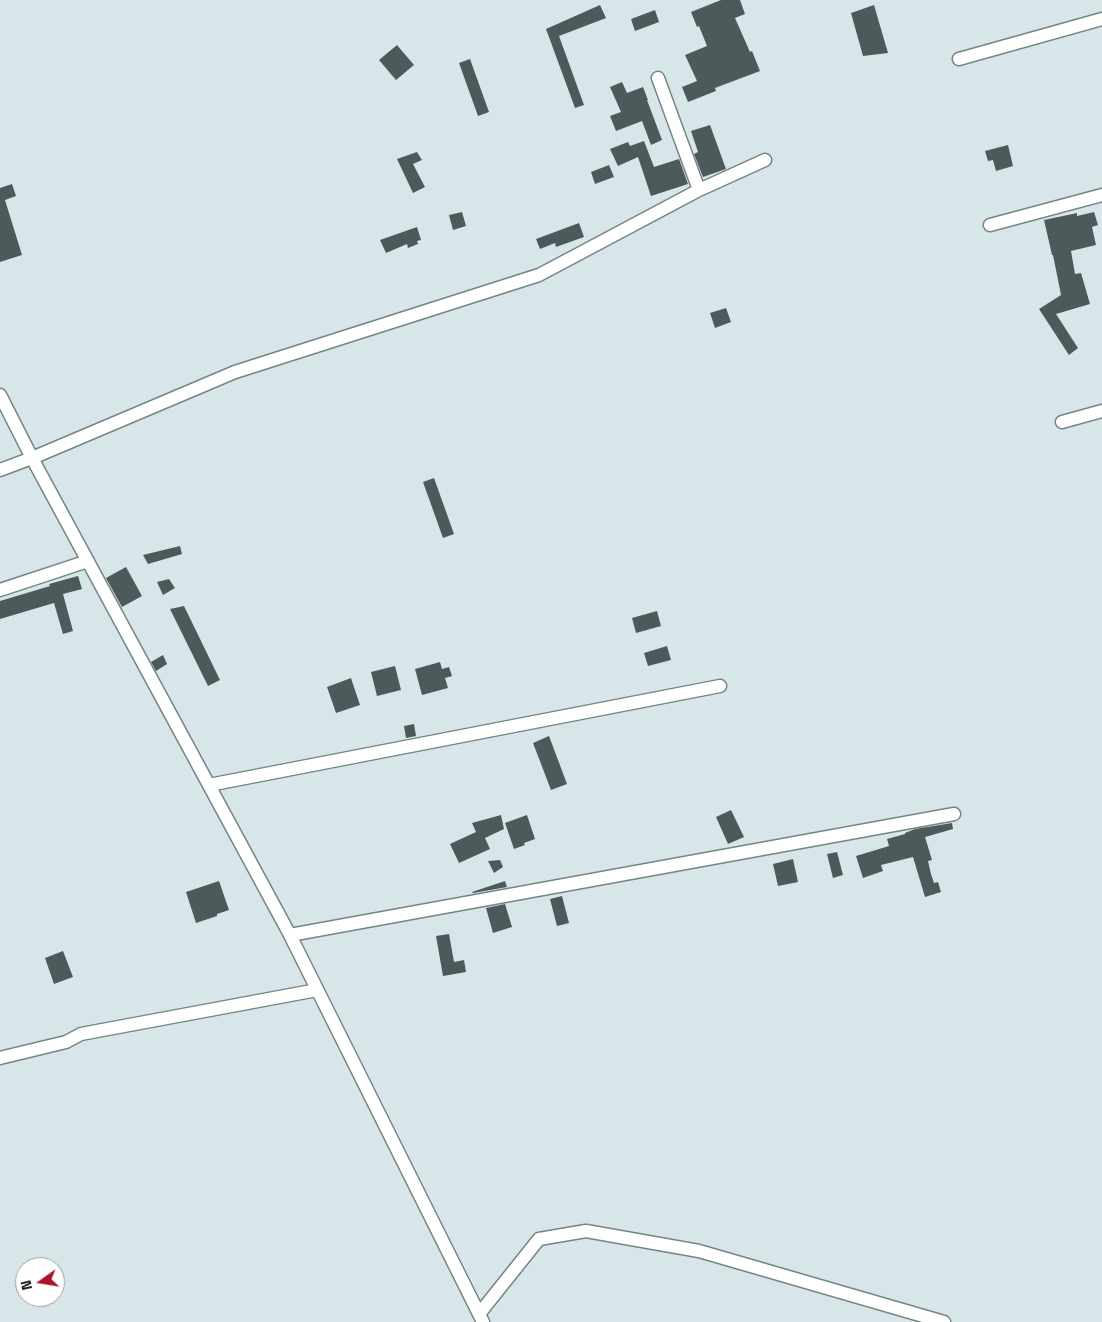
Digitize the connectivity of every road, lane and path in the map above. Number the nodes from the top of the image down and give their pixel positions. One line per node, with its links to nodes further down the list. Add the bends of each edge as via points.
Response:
1 (1102, 19): 2 (street)
2 (959, 59)
3 (658, 78): 5 (street)
4 (766, 160): 5 (street)
5 (699, 190): 11 (street, via 539,275 235,372)
6 (1102, 196): 7 (street)
7 (990, 225)
8 (0, 395): 11 (street)
9 (1102, 412): 10 (street)
10 (1062, 422)
11 (32, 458): 12 (street); 13 (street)
12 (0, 470)
13 (88, 561): 14 (street); 16 (street)
14 (0, 590)
15 (720, 686): 16 (street)
16 (209, 785): 18 (street)
17 (954, 814): 18 (street)
18 (290, 936): 19 (street)
19 (318, 990): 20 (street, via 81,1034 66,1042); 21 (street)
20 (0, 1058)
21 (481, 1318): 22 (street, via 539,1239 586,1231 699,1251)
22 (944, 1322)

